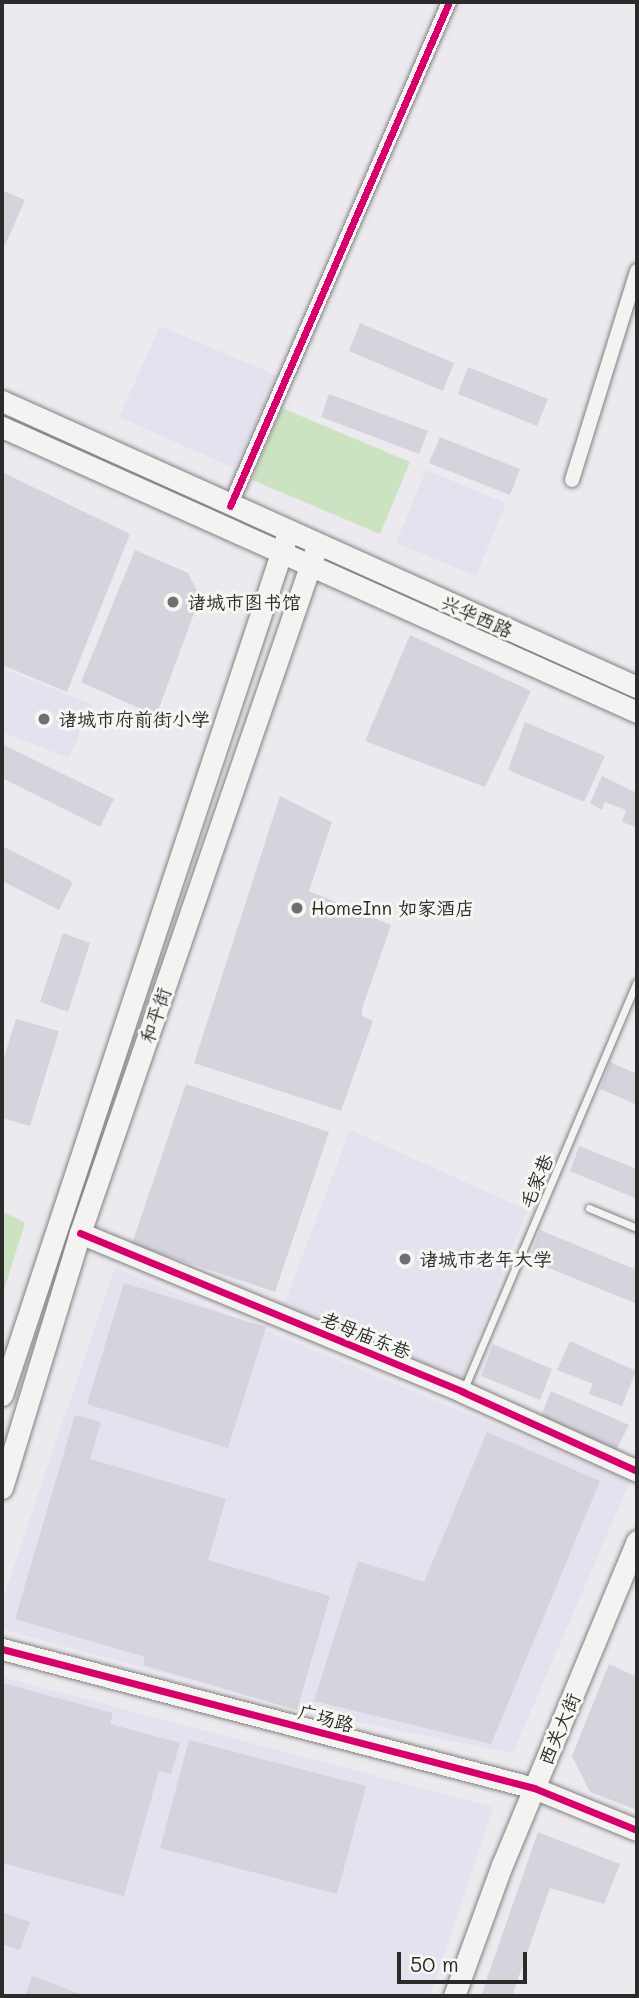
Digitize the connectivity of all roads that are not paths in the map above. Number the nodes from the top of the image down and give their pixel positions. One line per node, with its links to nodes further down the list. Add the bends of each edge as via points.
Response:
1 (449, 2): 6 (street)
2 (637, 271): 5 (street)
3 (2, 401): 6 (main road, 兴华西路)
4 (2, 426): 9 (main road)
5 (572, 480)
6 (230, 506): 7 (main road, 兴华西路)
7 (288, 532): 8 (main road, 兴华西路); 9 (main road, 和平街)
8 (317, 546): 10 (main road, 和平街); 11 (main road, 兴华西路)
9 (279, 555): 10 (main road); 18 (main road, 和平街)
10 (308, 567): 12 (main road); 16 (main road, 和平街)
11 (637, 687)
12 (637, 712)
13 (637, 982): 17 (lane, 毛家巷)
14 (589, 1208): 15 (lane)
15 (637, 1228)
16 (80, 1233): 17 (main road, 老母庙东巷); 20 (main road, 和平街)
17 (463, 1392): 19 (main road, 老母庙东巷)
18 (2, 1395)
19 (637, 1471)
20 (2, 1488)
21 (637, 1541): 23 (main road, 西关大街)
22 (2, 1649): 23 (main road, 广场路)
23 (534, 1788): 24 (main road, 广场路); 25 (main road, 西关大街)
24 (637, 1830)
25 (454, 1996)

